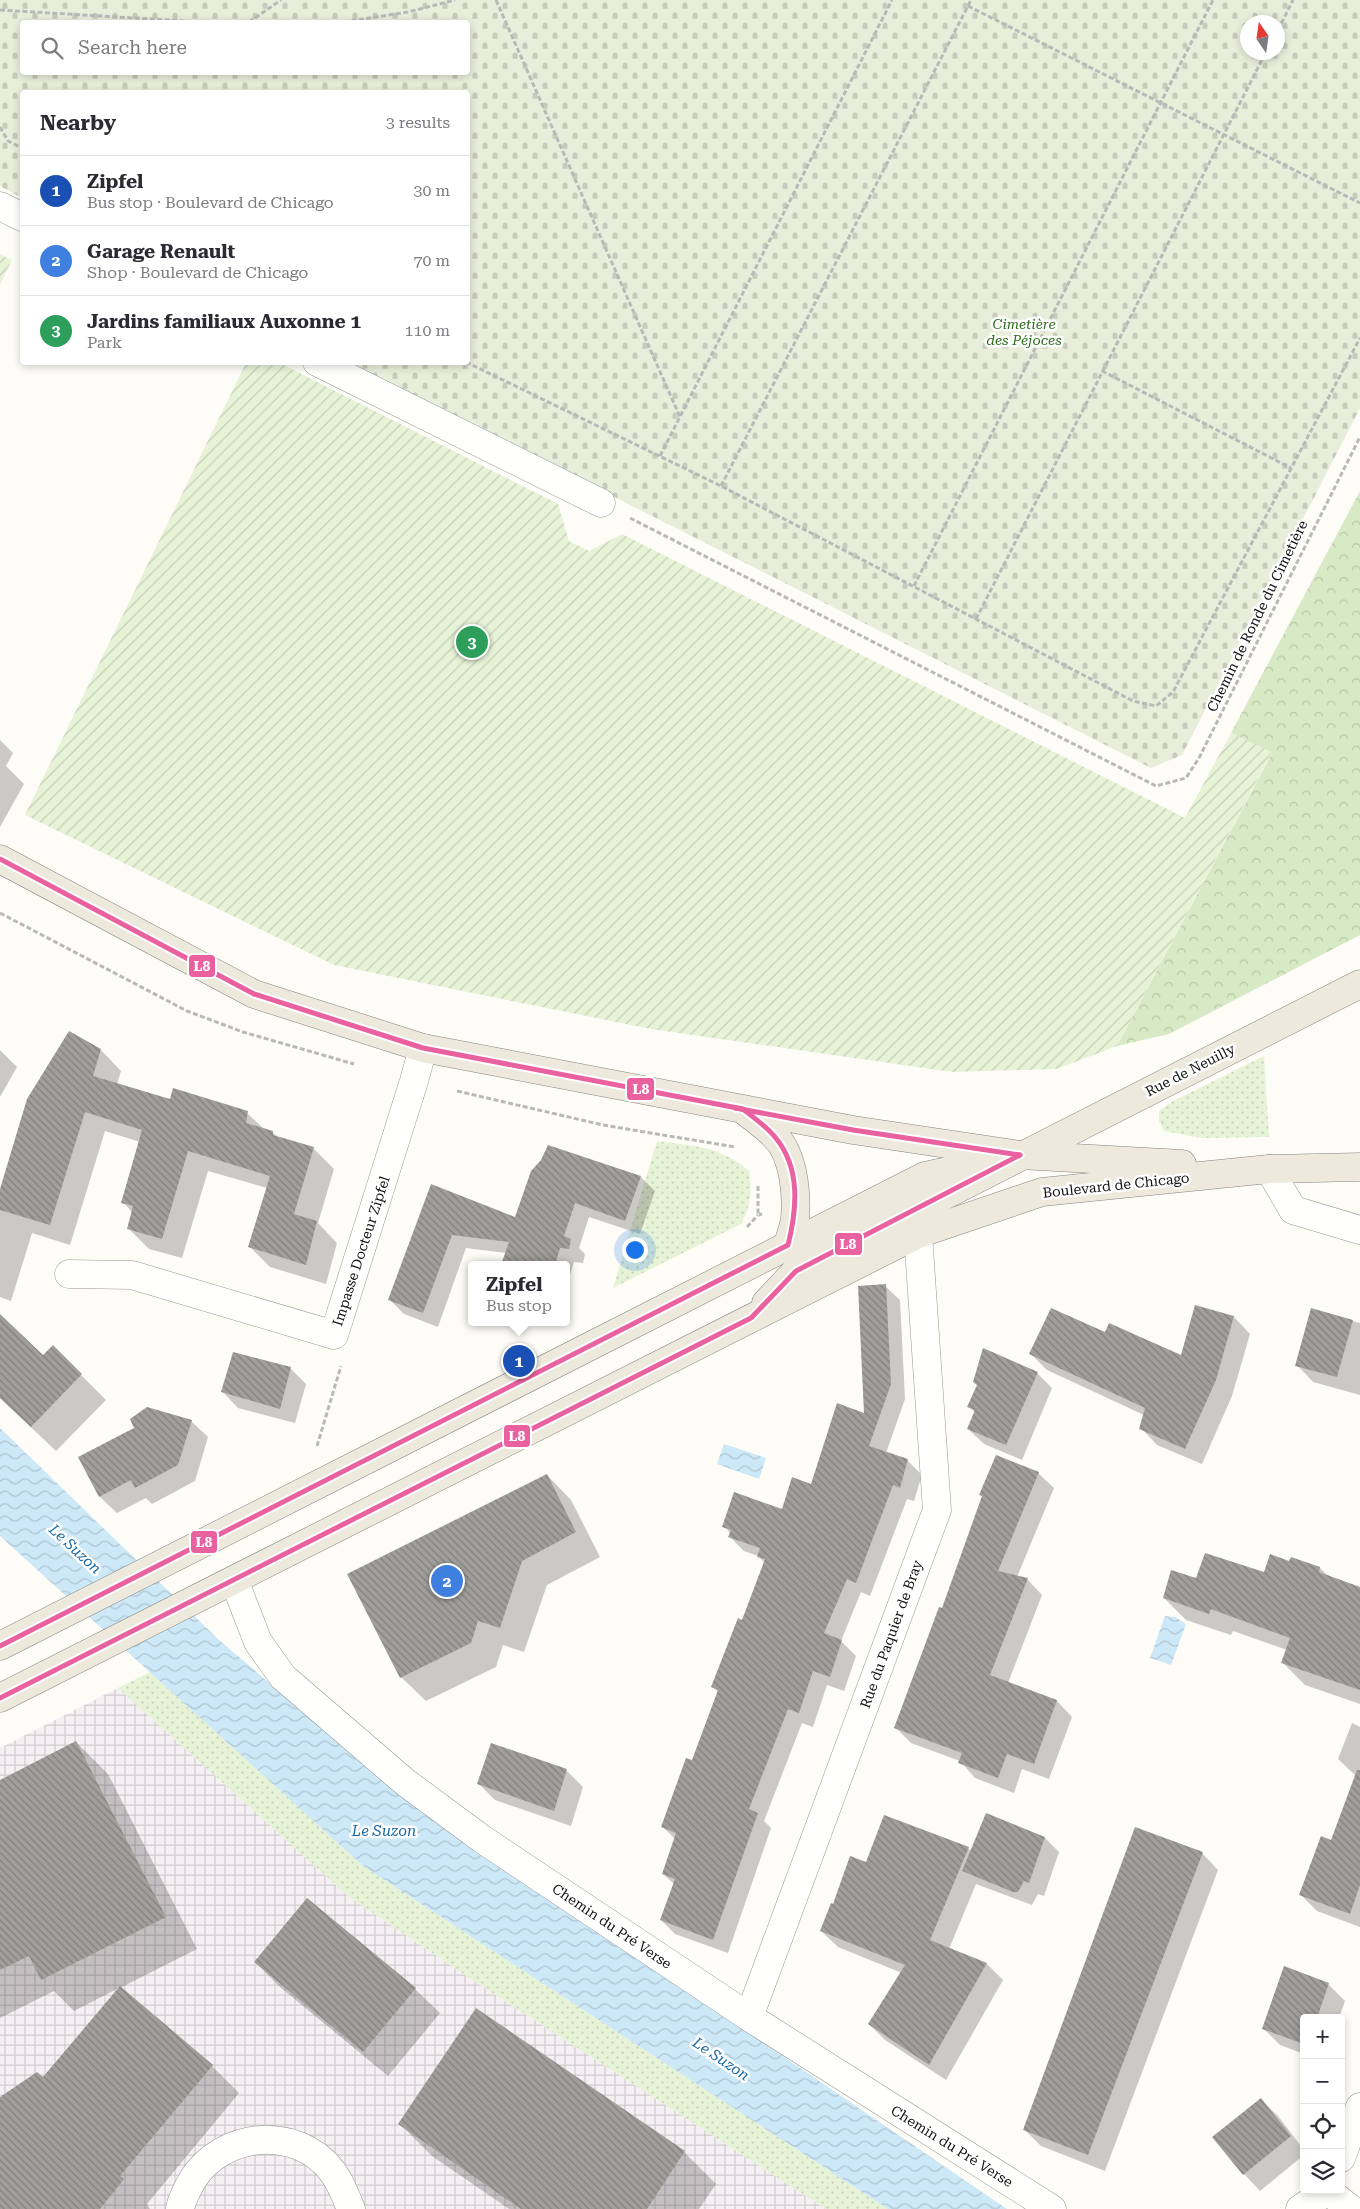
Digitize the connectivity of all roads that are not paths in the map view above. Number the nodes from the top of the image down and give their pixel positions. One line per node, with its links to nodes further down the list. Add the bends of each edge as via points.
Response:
1 (0, 206): 2 (street)
2 (20, 216)
3 (323, 365): 4 (street)
4 (601, 503)
5 (0, 859): 7 (main road, via 254,994)
6 (1360, 984): 9 (main road, Rue de Neuilly)
7 (423, 1048): 8 (main road); 15 (street, Impasse Docteur Zipfel, via 334,1335 132,1275)
8 (743, 1110): 9 (main road); 14 (main road, via 782,1145 788,1160 795,1219)
9 (1020, 1155): 11 (main road); 14 (main road, via 925,1176); 16 (main road, via 796,1271)
10 (1360, 1167): 11 (main road)
11 (1269, 1169): 12 (street, via 1293,1210); 13 (main road, Boulevard de Chicago, via 1042,1192)
12 (1360, 1230)
13 (918, 1234): 16 (main road, Boulevard de Chicago); 20 (street, Rue du Paquier de Bray, via 937,1510)
14 (788, 1245): 18 (main road)
15 (69, 1274)
16 (751, 1318): 17 (main road, Boulevard de Chicago)
17 (234, 1580): 19 (main road, Boulevard de Chicago); 20 (street, Chemin du Pré Verse, via 258,1642 283,1677 404,1782 482,1840)
18 (0, 1646)
19 (0, 1698)
20 (749, 2017): 27 (street, Chemin du Pré Verse)
21 (1360, 2107): 22 (street)
22 (1344, 2149)
23 (1324, 2194): 28 (street)
24 (1333, 2194): 29 (street)
25 (180, 2209): 26 (street, via 194,2176 215,2155 242,2142 271,2139 300,2146 324,2162 342,2184)
26 (351, 2209)
27 (1052, 2209)
28 (1300, 2209)
29 (1351, 2209)

